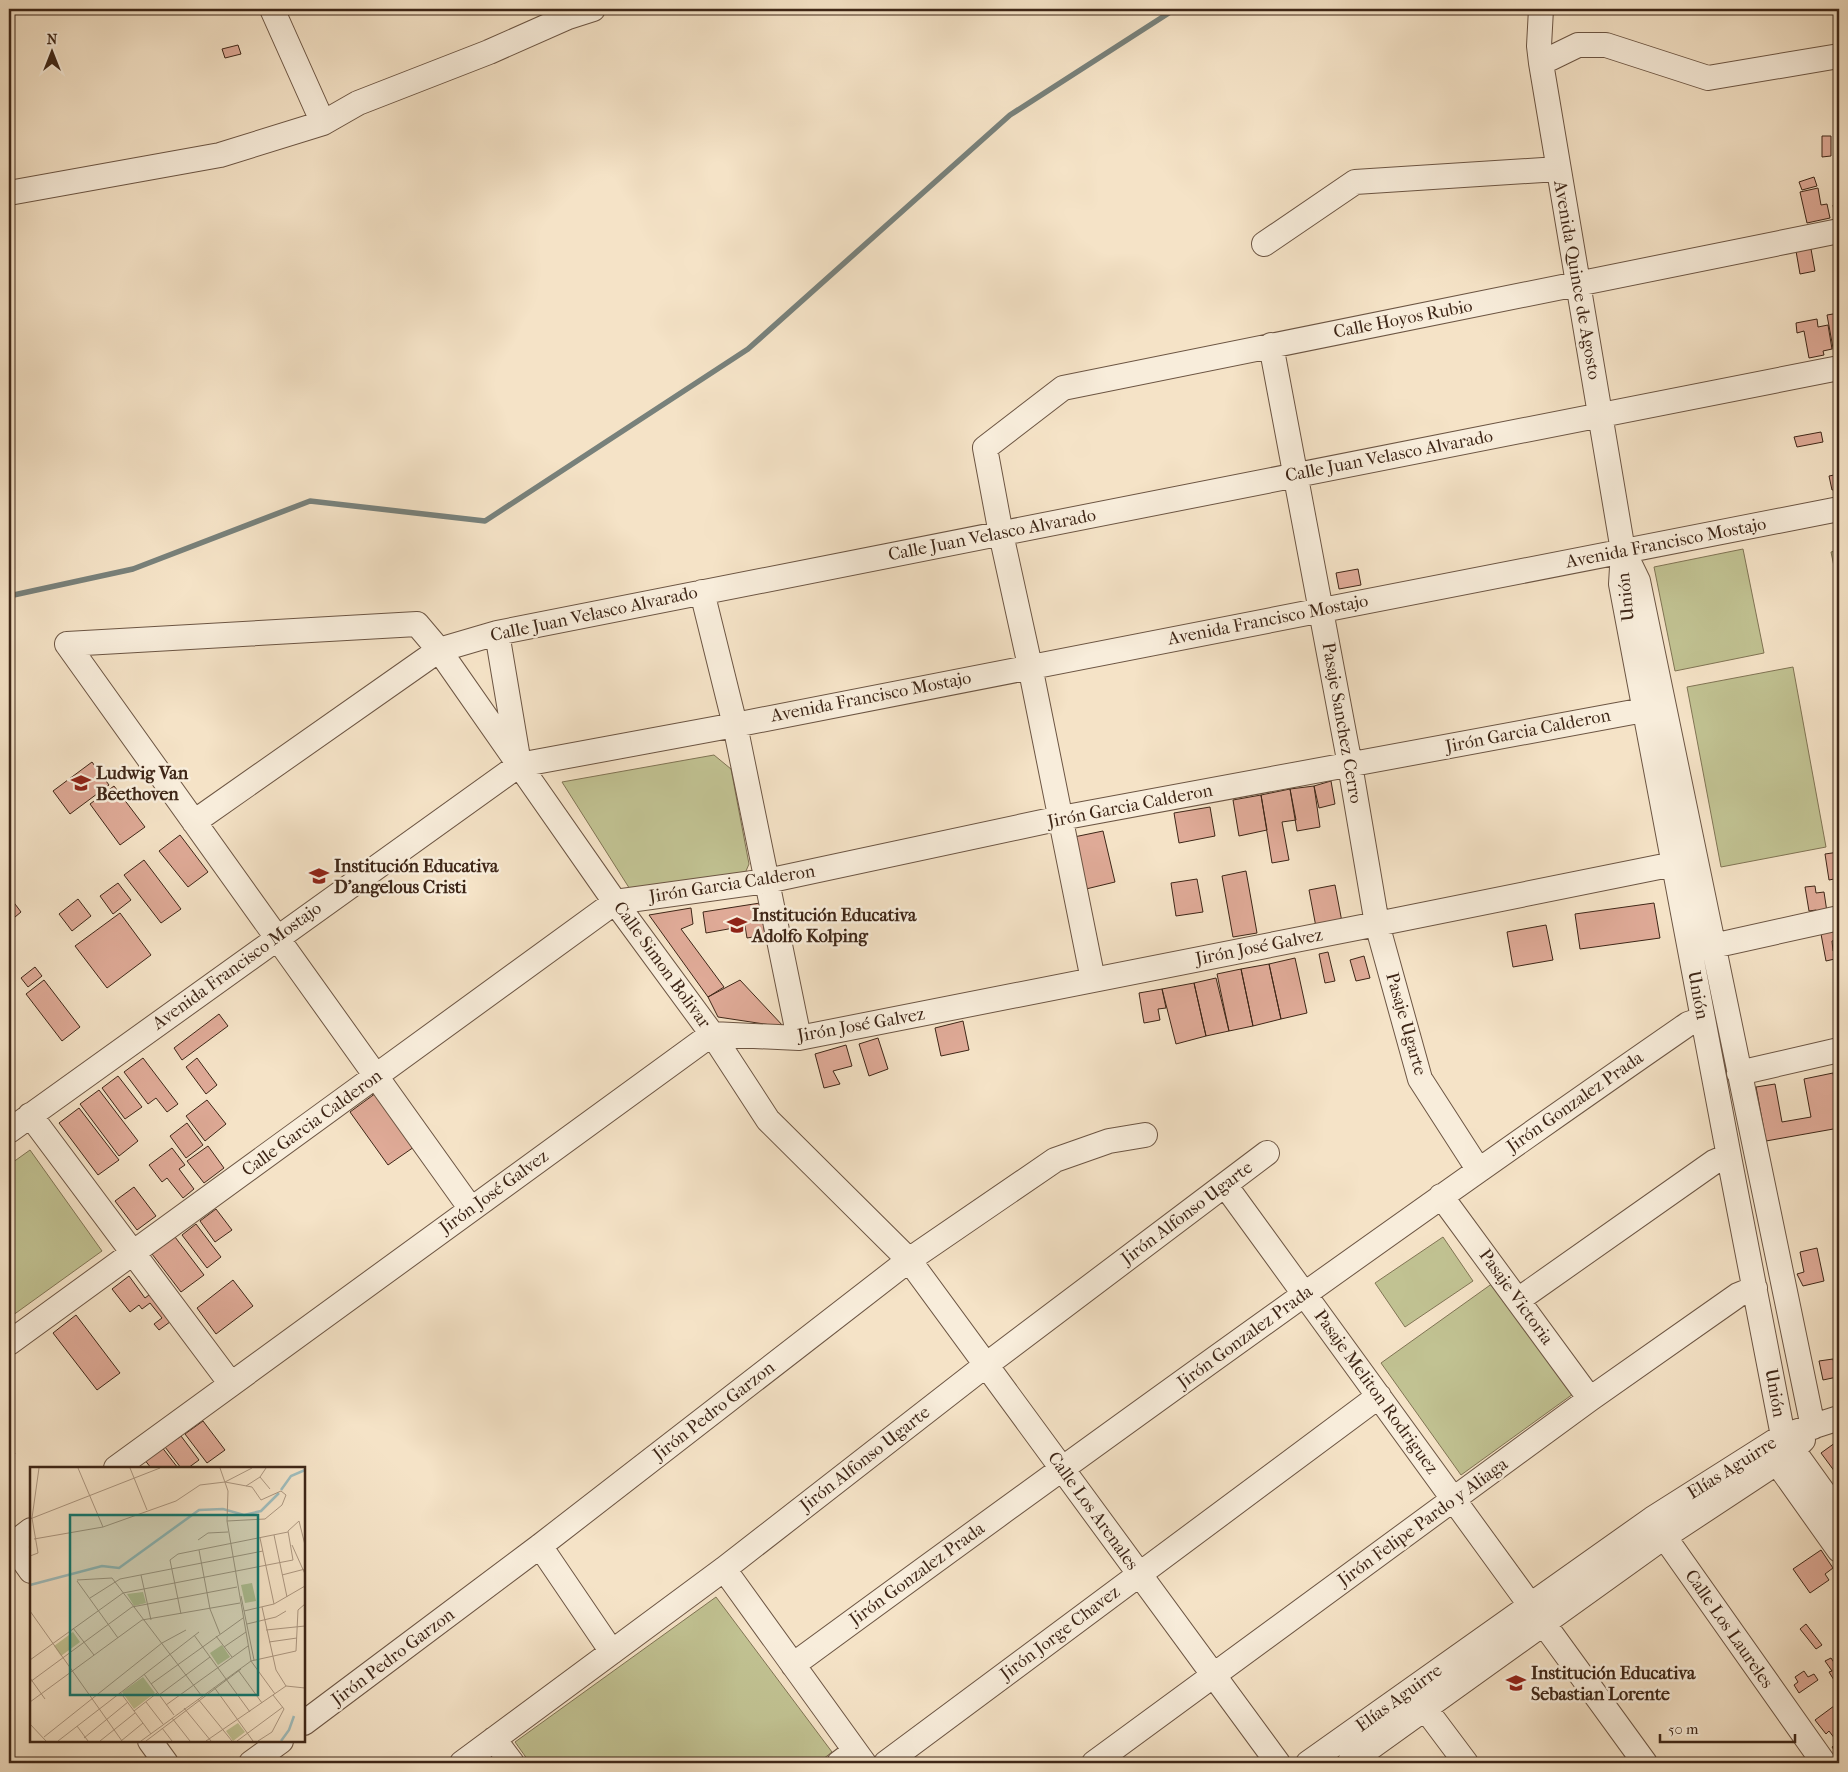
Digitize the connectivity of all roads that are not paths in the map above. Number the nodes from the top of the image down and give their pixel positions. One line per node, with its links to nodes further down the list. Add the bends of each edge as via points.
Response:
1 (272, 9): 6 (street)
2 (593, 9): 6 (street, via 358,103)
3 (1541, 9): 5 (street, Avenida Quince de Agosto)
4 (1839, 56): 5 (street, via 1708,78 1606,45 1578,46)
5 (1541, 64): 7 (street, Avenida Quince de Agosto)
6 (324, 123): 8 (street, via 220,155)
7 (1558, 169): 10 (street, via 1355,182); 11 (street, Avenida Quince de Agosto)
8 (9, 193)
9 (1839, 231): 11 (street, Calle Hoyos Rubio)
10 (1264, 244)
11 (1578, 283): 12 (street, Calle Hoyos Rubio); 14 (street, Avenida Quince de Agosto)
12 (1271, 345): 15 (street, Pasaje Sanchez Cerro); 17 (street, Calle Hoyos Rubio, via 1063,388 985,448)
13 (1839, 368): 14 (street, Calle Juan Velasco Alvarado)
14 (1600, 415): 15 (street, Calle Juan Velasco Alvarado); 18 (street, Avenida Quince de Agosto)
15 (1295, 474): 17 (street, Calle Juan Velasco Alvarado); 20 (street, Pasaje Sanchez Cerro)
16 (1839, 509): 18 (street, Avenida Francisco Mostajo)
17 (1001, 534): 19 (street, Calle Juan Velasco Alvarado); 23 (street)
18 (1623, 551): 20 (street, Avenida Francisco Mostajo); 24 (street, Unión, via 1621,584); 36 (street, Unión, via 1638,581)
19 (702, 592): 21 (street, Calle Juan Velasco Alvarado); 25 (street)
20 (1321, 609): 23 (street, Avenida Francisco Mostajo); 27 (street, Pasaje Sanchez Cerro)
21 (497, 633): 22 (street, Calle Juan Velasco Alvarado); 26 (street)
22 (439, 650): 26 (street, Calle Simon Bolivar); 29 (street, Calle Juan Velasco Alvarado); 29 (street, Calle Simon Bolivar, via 417,624 67,644)
23 (1030, 666): 25 (street, Avenida Francisco Mostajo); 28 (street)
24 (1644, 710): 27 (street, Jirón Garcia Calderon); 30 (street, Unión)
25 (734, 725): 26 (street, Avenida Francisco Mostajo); 31 (street)
26 (519, 764): 32 (street, Calle Simon Bolivar); 35 (street, Avenida Francisco Mostajo)
27 (1350, 764): 28 (street, Jirón Garcia Calderon); 34 (street, Pasaje Sanchez Cerro)
28 (1061, 818): 31 (street, Jirón Garcia Calderon); 37 (street)
29 (194, 822): 35 (street)
30 (1674, 864): 34 (street, Jirón José Galvez); 38 (street, Unión)
31 (767, 881): 32 (street, Jirón Garcia Calderon); 40 (street)
32 (615, 902): 39 (street, Calle Simon Bolivar); 43 (street, Calle Garcia Calderon)
33 (1839, 918): 36 (street)
34 (1377, 924): 37 (street, Jirón José Galvez); 49 (street, Pasaje Ugarte, via 1420,1079)
35 (277, 937): 43 (street); 44 (street, Avenida Francisco Mostajo)
36 (1713, 946): 42 (street, Unión)
37 (1093, 980): 40 (street, Jirón José Galvez)
38 (1703, 1019): 48 (street, Unión); 49 (street, Jirón Gonzalez Prada, via 1688,1024)
39 (712, 1034): 40 (street, Jirón José Galvez); 52 (street, Jirón José Galvez); 54 (street, Calle Simon Bolivar, via 768,1120)
40 (799, 1038)
41 (1839, 1050): 42 (street)
42 (1739, 1072): 64 (street, Unión)
43 (376, 1076): 52 (street); 53 (street, Calle Garcia Calderon)
44 (30, 1114): 45 (street, Avenida Francisco Mostajo); 53 (street)
45 (9, 1131)
46 (1145, 1136): 54 (street, Jirón Pedro Garzon, via 1109,1141 1055,1160)
47 (1267, 1153): 50 (street, Jirón Alfonso Ugarte)
48 (1728, 1156): 55 (street, Unión); 57 (street, via 1714,1162)
49 (1478, 1169): 51 (street, Jirón Gonzalez Prada)
50 (1224, 1185): 56 (street, Pasaje Meliton Rodriguez); 59 (street, Jirón Alfonso Ugarte)
51 (1441, 1196): 56 (street, Jirón Gonzalez Prada); 57 (street, Pasaje Victoria)
52 (471, 1209): 60 (street, Jirón José Galvez)
53 (133, 1253): 58 (street, Calle Garcia Calderon); 60 (street)
54 (909, 1260): 59 (street, Calle Los Arenales); 73 (street, Jirón Pedro Garzon)
55 (1755, 1288): 62 (street, Jirón Felipe Pardo y Aliaga, via 1738,1295); 65 (street, Unión)
56 (1305, 1294): 61 (street, Pasaje Meliton Rodriguez); 67 (street, Jirón Gonzalez Prada)
57 (1518, 1300): 62 (street, Pasaje Victoria)
58 (9, 1343)
59 (986, 1365): 67 (street, Calle Los Arenales); 75 (street, Jirón Alfonso Ugarte)
60 (231, 1384): 66 (street, Jirón José Galvez)
61 (1379, 1396): 68 (street, Pasaje Meliton Rodriguez); 77 (street, Jirón Jorge Chavez)
62 (1590, 1399): 68 (street, Jirón Felipe Pardo y Aliaga)
63 (1839, 1418): 64 (street, Elías Aguirre)
64 (1814, 1427): 65 (street, Elías Aguirre)
65 (1780, 1449): 69 (street); 70 (street, Elías Aguirre); 74 (street)
66 (117, 1467)
67 (1062, 1468): 77 (street, Calle Los Arenales); 81 (street, Jirón Gonzalez Prada)
68 (1454, 1500): 78 (street, Pasaje Meliton Rodriguez); 82 (street, Jirón Felipe Pardo y Aliaga)
69 (1839, 1514)
70 (1658, 1528): 78 (street, Elías Aguirre); 79 (street, Elías Aguirre); 100 (street, Calle Los Laureles)
71 (30, 1531): 72 (street)
72 (10, 1543): 76 (street)
73 (540, 1546): 80 (street); 84 (street, Jirón Pedro Garzon)
74 (1839, 1550)
75 (724, 1569): 80 (street, Jirón Alfonso Ugarte); 81 (street)
76 (30, 1570)
77 (1140, 1574): 82 (street, Calle Los Arenales); 93 (street, Jirón Jorge Chavez)
78 (1529, 1605): 79 (street, Pasaje Meliton Rodriguez); 83 (street, Elías Aguirre)
79 (1544, 1624): 83 (street, Elías Aguirre); 99 (street, Pasaje Meliton Rodriguez)
80 (612, 1652): 85 (street, Jirón Alfonso Ugarte)
81 (793, 1665): 88 (street)
82 (1214, 1676): 94 (street, Jirón Felipe Pardo y Aliaga); 95 (street, Calle Los Arenales)
83 (1418, 1699): 96 (street, Elías Aguirre); 97 (street, Elías Aguirre); 98 (street)
84 (305, 1723)
85 (494, 1739): 91 (street, Jirón Alfonso Ugarte); 92 (street)
86 (151, 1742): 89 (street)
87 (280, 1742): 90 (street)
88 (853, 1759)
89 (166, 1763)
90 (251, 1763)
91 (462, 1763)
92 (512, 1763)
93 (886, 1763)
94 (1094, 1763)
95 (1278, 1763)
96 (1308, 1763)
97 (1348, 1763)
98 (1466, 1763)
99 (1645, 1763)
100 (1824, 1763)

